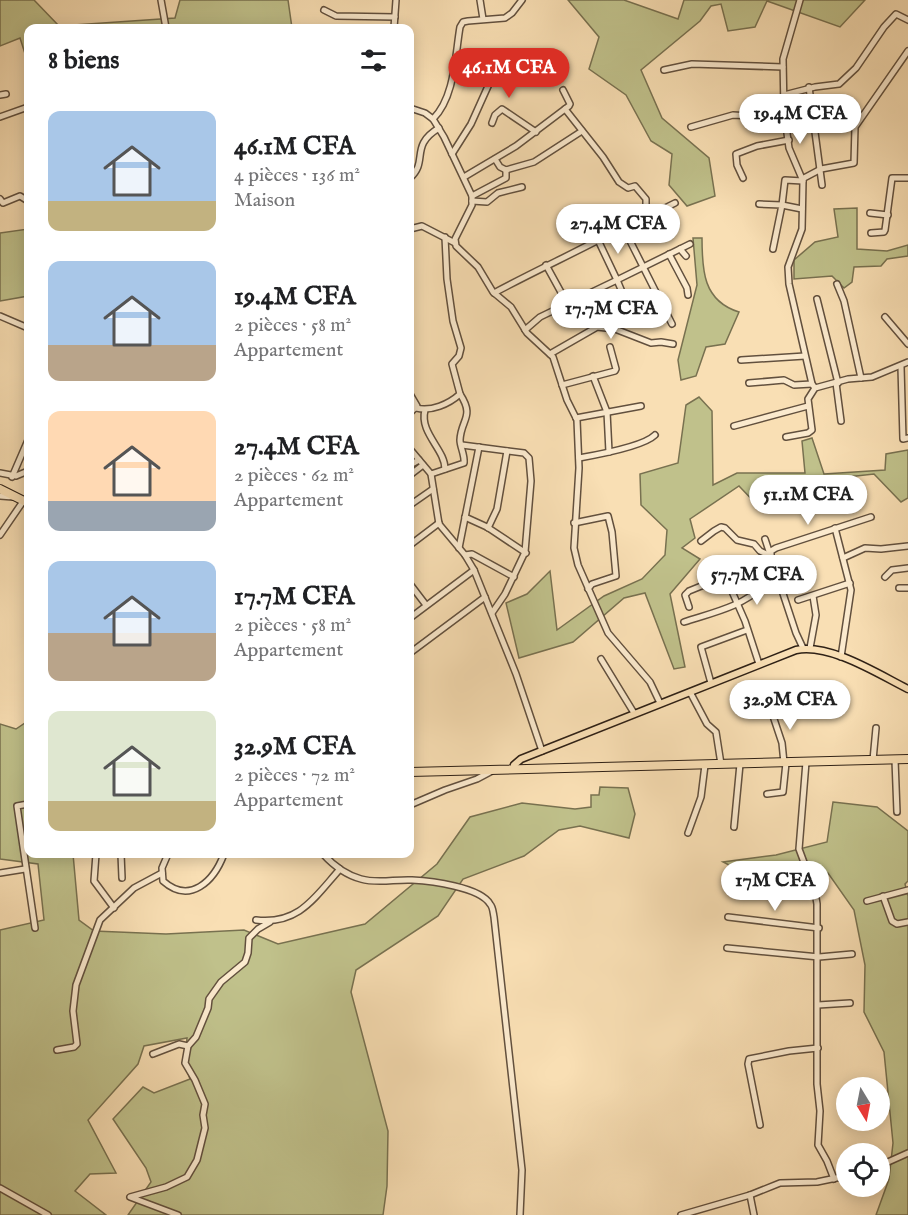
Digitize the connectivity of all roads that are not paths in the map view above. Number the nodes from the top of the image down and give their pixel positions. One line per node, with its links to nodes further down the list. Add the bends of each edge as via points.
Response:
1 (161, 0): 10 (street)
2 (396, 0): 7 (street)
3 (480, 0): 8 (street)
4 (522, 0): 8 (street, via 508,16)
5 (800, 0): 15 (street)
6 (324, 10): 7 (street, via 336,16)
7 (394, 17): 11 (street)
8 (483, 19): 14 (street, via 463,22)
9 (908, 20): 18 (street, via 896,14 856,68 839,84)
10 (165, 24)
11 (393, 24)
12 (908, 51): 35 (street, via 855,128 854,163)
13 (531, 55): 14 (street)
14 (453, 67): 26 (street, via 442,107)
15 (783, 67): 16 (street, via 692,64); 20 (street)
16 (664, 70)
17 (489, 84): 33 (street, via 471,124)
18 (809, 88): 20 (street); 35 (street)
19 (563, 90): 23 (street, via 570,104)
20 (784, 95): 25 (street)
21 (24, 108): 24 (street)
22 (414, 109): 26 (street)
23 (565, 109): 30 (street); 31 (street)
24 (0, 117)
25 (785, 118): 28 (street, via 733,115); 32 (street)
26 (433, 119): 29 (street)
27 (492, 123): 31 (street, via 502,109)
28 (691, 127)
29 (439, 128): 33 (street); 37 (street, via 423,141)
30 (582, 131): 36 (street, via 534,162); 52 (street, via 619,182 628,188 635,186 646,199)
31 (536, 132): 34 (street)
32 (789, 140): 39 (street, via 736,154); 41 (street)
33 (452, 153): 38 (street)
34 (495, 159): 36 (street); 38 (street)
35 (821, 169): 41 (street); 42 (street)
36 (506, 170): 45 (street, via 506,178)
37 (414, 173)
38 (464, 177): 45 (street)
39 (742, 178)
40 (908, 178): 53 (street, via 892,178)
41 (803, 179): 49 (street, via 785,180); 50 (street)
42 (822, 185)
43 (522, 187): 45 (street, via 498,193 487,202)
44 (24, 198): 46 (street, via 20,196 3,203)
45 (472, 198): 59 (street)
46 (0, 199)
47 (675, 203): 52 (street)
48 (759, 204): 49 (street)
49 (782, 206): 50 (street); 62 (street)
50 (802, 209): 83 (street, via 802,229 788,267)
51 (870, 213): 53 (street)
52 (646, 214): 54 (street)
53 (888, 215): 56 (street, via 885,231)
54 (624, 227): 58 (street); 66 (street)
55 (414, 228): 57 (street, via 422,226)
56 (871, 232)
57 (445, 237): 59 (street); 94 (street, via 453,321 461,348 452,364)
58 (598, 240): 65 (street); 67 (street)
59 (455, 243): 69 (street, via 478,267)
60 (690, 244): 61 (street)
61 (680, 249): 63 (street); 64 (street)
62 (773, 249)
63 (669, 254): 66 (street); 70 (street)
64 (686, 256)
65 (546, 265): 69 (street); 73 (street)
66 (644, 266): 67 (street); 76 (street)
67 (617, 280): 71 (street); 73 (street)
68 (837, 284): 88 (street)
69 (494, 293): 78 (street, via 511,307)
70 (688, 295)
71 (625, 299)
72 (817, 299): 90 (street)
73 (568, 305): 78 (street, via 540,317)
74 (0, 316): 77 (street)
75 (885, 317): 80 (street)
76 (672, 324)
77 (24, 326)
78 (525, 330): 82 (street)
79 (673, 344): 82 (street, via 651,343 615,329 597,327)
80 (908, 344)
81 (610, 348): 87 (street, via 616,369)
82 (550, 354): 91 (street)
83 (805, 356): 84 (street); 92 (street)
84 (741, 360)
85 (908, 362): 86 (street)
86 (901, 367): 88 (street); 93 (street)
87 (594, 376): 91 (street); 100 (street)
88 (861, 378): 90 (street)
89 (749, 383): 92 (street, via 784,380)
90 (837, 383): 92 (street); 102 (street)
91 (562, 385): 101 (street)
92 (813, 386): 97 (street)
93 (905, 393): 106 (street, via 903,439)
94 (460, 394): 99 (street, via 452,402); 107 (street, via 467,414)
95 (414, 400): 98 (street)
96 (641, 406): 100 (street)
97 (808, 406): 103 (street); 105 (street, via 812,430)
98 (416, 408): 99 (street)
99 (425, 410): 116 (street, via 427,428 445,461)
100 (607, 412): 101 (street); 111 (street)
101 (576, 418): 113 (street)
102 (841, 421)
103 (734, 426)
104 (655, 435): 111 (street, via 645,442)
105 (786, 437)
106 (908, 438)
107 (462, 445): 108 (street); 116 (street, via 464,463)
108 (479, 447): 110 (street); 127 (street)
109 (24, 449): 121 (street)
110 (507, 451): 131 (street, via 497,509); 139 (street, via 524,453 529,458)
111 (609, 452): 113 (street)
112 (414, 454): 114 (street)
113 (579, 458): 130 (street)
114 (421, 462): 115 (street); 117 (street); 120 (street)
115 (414, 464)
116 (445, 469): 120 (street)
117 (414, 470)
118 (24, 472): 121 (street)
119 (0, 473): 121 (street)
120 (431, 474): 123 (street)
121 (12, 477)
122 (0, 489): 125 (highway)
123 (433, 489): 126 (street); 129 (street)
124 (0, 496): 125 (street)
125 (24, 500): 133 (street)
126 (414, 502)
127 (465, 517): 131 (street); 138 (street)
128 (871, 517): 132 (street)
129 (439, 523): 135 (street); 138 (street)
130 (574, 523): 154 (street, via 574,548); 154 (street, via 608,516 612,532 616,576)
131 (488, 528): 139 (street)
132 (835, 528): 141 (street, via 776,548); 142 (street)
133 (0, 535)
134 (765, 539): 141 (street)
135 (414, 541)
136 (701, 541): 141 (street, via 722,527 738,540 754,544)
137 (908, 546): 142 (street, via 865,548)
138 (459, 548): 140 (street)
139 (525, 552): 147 (street)
140 (465, 555): 145 (street); 147 (street, via 472,554)
141 (771, 556): 149 (street, via 748,565); 166 (street, via 796,633)
142 (843, 558): 150 (street)
143 (719, 562): 146 (street)
144 (908, 568): 148 (street, via 892,570)
145 (474, 570): 157 (street); 160 (street)
146 (726, 576): 159 (street); 161 (street, via 689,591 685,595)
147 (514, 577): 162 (street)
148 (885, 577)
149 (746, 578)
150 (850, 583): 156 (street); 168 (street)
151 (763, 586): 159 (street)
152 (899, 588): 153 (street)
153 (908, 588)
154 (588, 589): 174 (street, via 608,633 650,682)
155 (414, 590): 160 (street)
156 (813, 596): 158 (street); 166 (street, via 816,615)
157 (485, 597): 162 (street); 167 (street)
158 (798, 600)
159 (736, 604): 164 (street); 165 (street)
160 (426, 606): 163 (street)
161 (689, 607)
162 (492, 613): 178 (street)
163 (414, 615)
164 (684, 622)
165 (747, 630): 170 (street); 171 (street, via 701,647)
166 (807, 648): 168 (main road); 170 (main road)
167 (414, 650)
168 (841, 657): 172 (main road)
169 (601, 659): 176 (street)
170 (759, 664): 171 (main road)
171 (711, 683): 173 (main road)
172 (908, 689)
173 (690, 692): 174 (main road); 184 (street, via 707,724 716,732)
174 (660, 703): 176 (main road)
175 (769, 704): 183 (street)
176 (634, 713): 178 (main road)
177 (876, 728): 180 (street)
178 (542, 751): 187 (main road)
179 (908, 759): 181 (highway)
180 (873, 760): 181 (highway); 182 (highway)
181 (895, 760): 193 (street)
182 (806, 762): 183 (highway); 215 (street, via 799,849 817,898)
183 (785, 763): 185 (highway); 190 (street, via 783,792)
184 (721, 764): 185 (highway); 186 (highway)
185 (740, 764): 194 (street)
186 (705, 765): 187 (highway); 195 (street, via 701,797)
187 (512, 767): 188 (highway)
188 (492, 771): 189 (highway); 191 (street)
189 (414, 772)
190 (767, 794)
191 (414, 803)
192 (24, 805): 201 (street, via 17,806)
193 (897, 812)
194 (734, 828)
195 (688, 833)
196 (96, 858): 209 (street, via 94,881)
197 (121, 858): 205 (street)
198 (167, 858): 204 (street)
199 (222, 858): 204 (street, via 206,882 191,891 168,885)
200 (328, 858): 202 (street)
201 (25, 869): 203 (street); 214 (street)
202 (340, 869): 212 (street, via 303,910); 233 (street, via 372,881 412,880 474,891 492,907 522,1170)
203 (0, 873)
204 (162, 873): 209 (street, via 134,888)
205 (122, 878)
206 (908, 890): 207 (street)
207 (883, 897): 208 (street); 213 (street, via 892,921)
208 (867, 901)
209 (114, 908): 223 (street, via 100,920 76,985 73,1011 77,1044)
210 (728, 917): 215 (street)
211 (256, 920): 212 (street)
212 (270, 922): 221 (street, via 249,938 245,962 221,982 209,999 196,1037)
213 (908, 922)
214 (35, 928)
215 (819, 928): 218 (street)
216 (726, 948): 218 (street)
217 (852, 954): 218 (street)
218 (819, 957): 220 (street)
219 (850, 1003): 220 (street)
220 (818, 1005): 222 (street)
221 (188, 1046): 224 (street, via 179,1044); 232 (street, via 185,1063 205,1104 205,1128 197,1160 187,1177 130,1197)
222 (818, 1048): 225 (street, via 750,1059); 228 (street, via 817,1139)
223 (57, 1050)
224 (153, 1054)
225 (760, 1125)
226 (908, 1153): 227 (street)
227 (890, 1161)
228 (834, 1179): 230 (street, via 780,1183)
229 (0, 1188): 231 (street)
230 (750, 1195): 234 (street); 235 (street)
231 (48, 1215)
232 (178, 1215)
233 (520, 1215)
234 (681, 1215)
235 (754, 1215)

